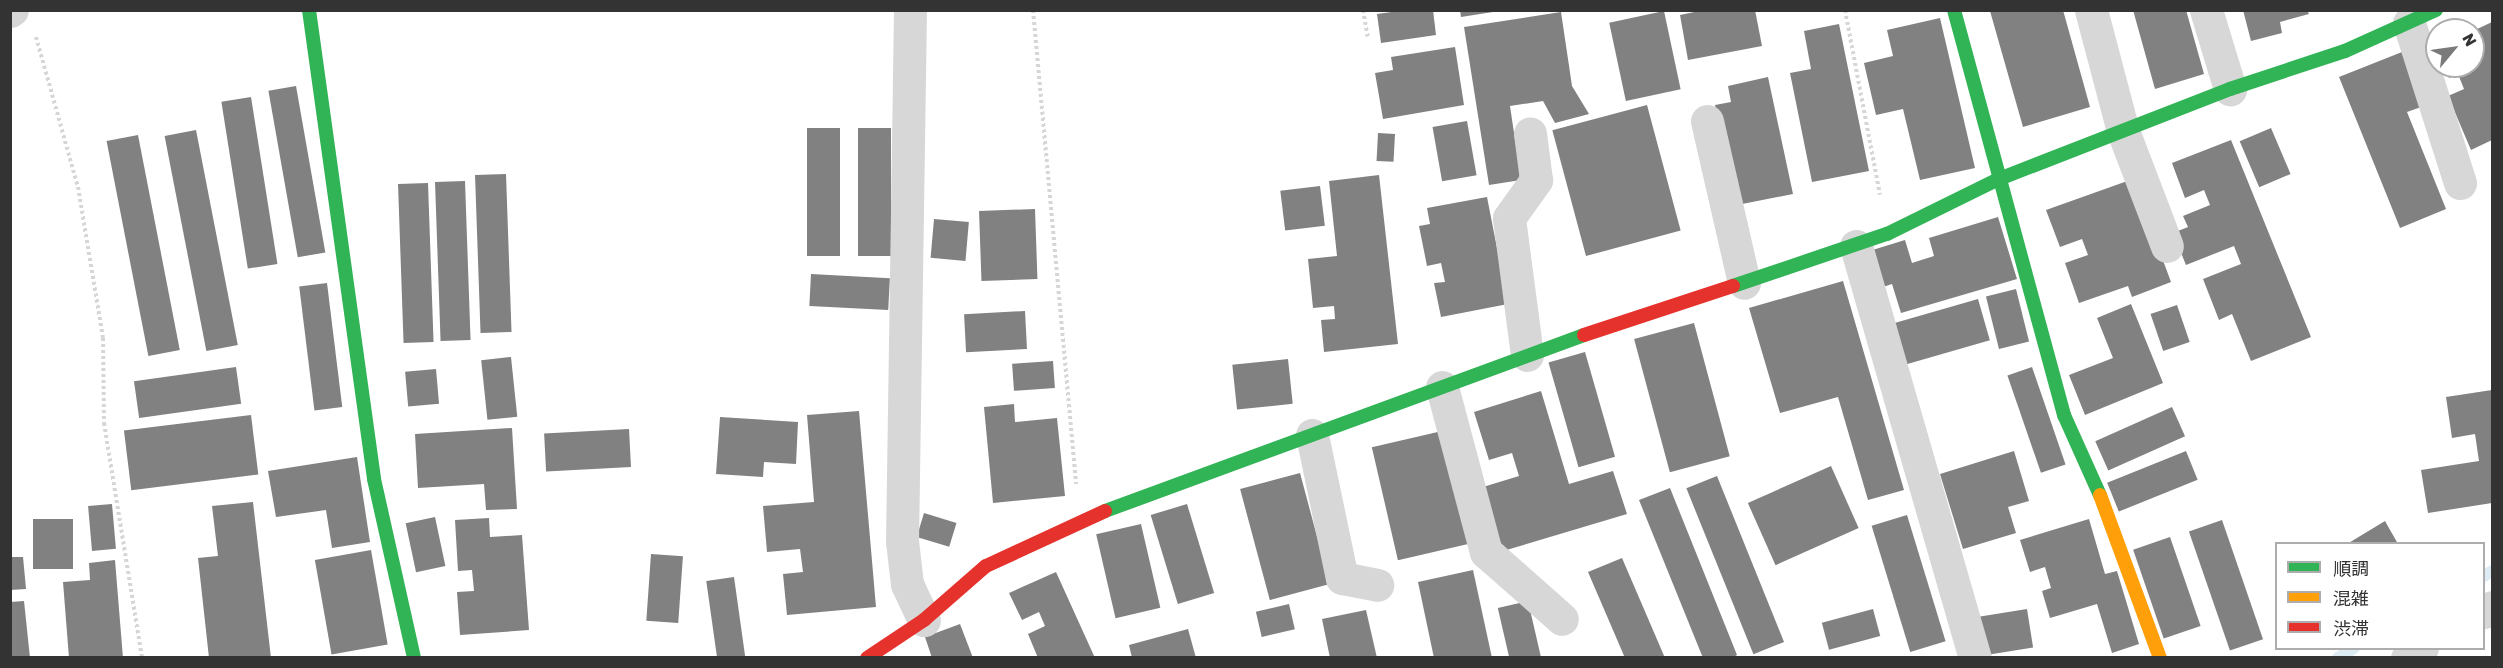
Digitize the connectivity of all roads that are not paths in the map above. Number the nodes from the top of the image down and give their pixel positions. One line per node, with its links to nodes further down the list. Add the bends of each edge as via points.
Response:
1 (309, 10): 22 (street, via 374,479)
2 (910, 10): 21 (street, via 902,541 907,584)
3 (1954, 10): 11 (street)
4 (2091, 10): 9 (street)
5 (2206, 10): 7 (street)
6 (2422, 17): 7 (street, via 2345,51); 12 (street)
7 (2230, 89): 9 (street)
8 (1707, 121): 15 (street)
9 (2123, 131): 11 (street); 14 (street)
10 (1530, 133): 16 (street, via 1536,180 1509,218)
11 (1999, 179): 13 (street); 25 (street, via 2064,415 2100,494)
12 (2460, 183)
13 (1856, 246): 15 (street); 24 (street)
14 (2167, 246)
15 (1744, 283): 16 (street)
16 (1527, 356): 17 (street)
17 (1442, 387): 18 (street); 20 (street, via 1486,552)
18 (1312, 435): 19 (street, via 1342,578); 21 (street, via 1080,521 986,566)
19 (1377, 585)
20 (1562, 619)
21 (924, 620): 23 (street)
22 (414, 657)
23 (867, 657)
24 (1975, 657)
25 (2160, 657)

